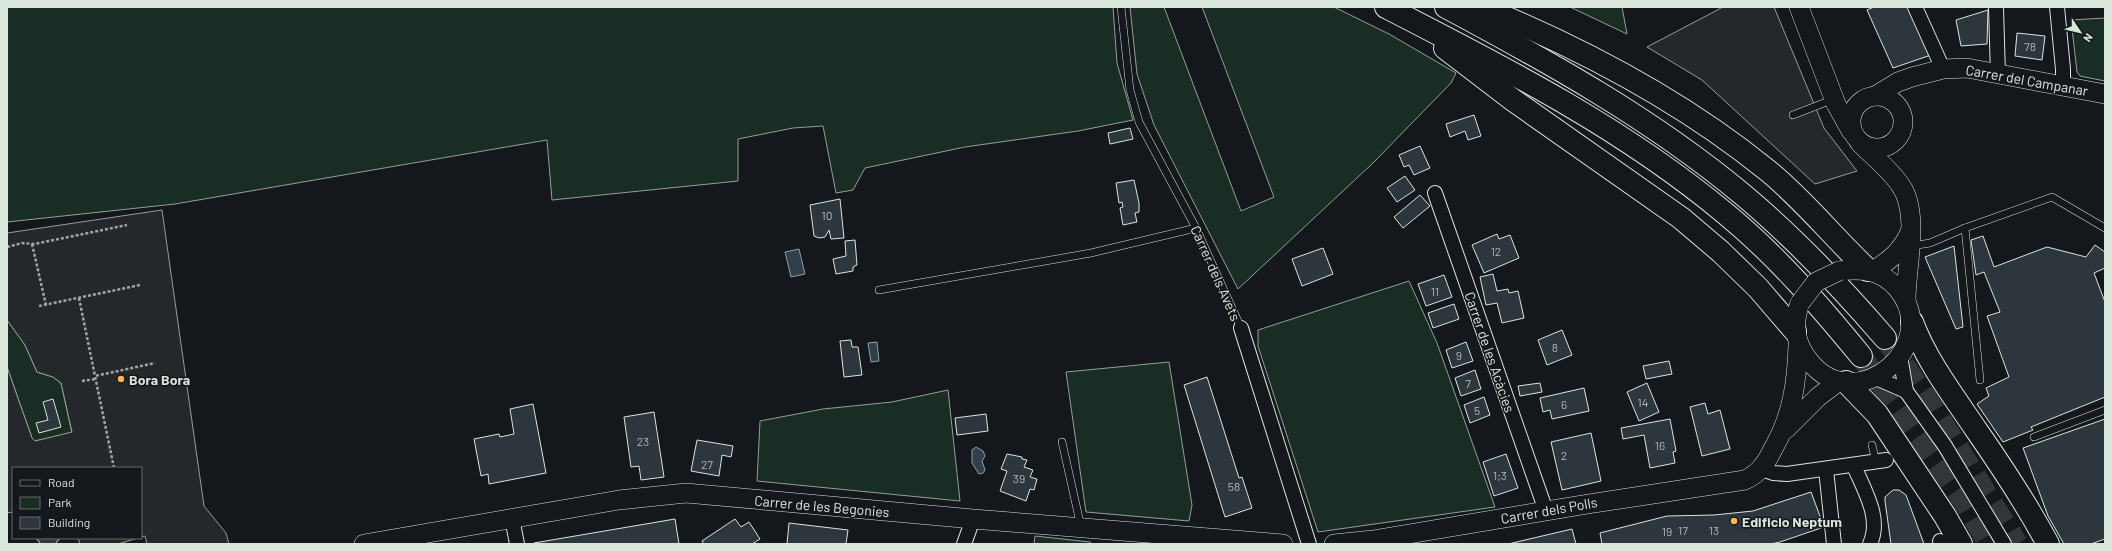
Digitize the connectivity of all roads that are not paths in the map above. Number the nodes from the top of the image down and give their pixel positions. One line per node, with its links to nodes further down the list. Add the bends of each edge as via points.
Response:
1 (1121, 7): 22 (lane, Carrer dels Avets, via 1130,90 1140,122)
2 (1446, 7): 32 (highway, via 1589,86 1696,158 1769,218 1811,257)
3 (1482, 7): 26 (highway, via 1614,71 1716,131 1768,170)
4 (1799, 7): 13 (street)
5 (1915, 7): 9 (street)
6 (1996, 7): 11 (street)
7 (2057, 7): 12 (street, via 2064,69)
8 (1395, 12): 31 (highway, via 1513,100 1681,218 1758,288); 33 (highway, via 1574,106 1681,178 1757,241 1827,314)
9 (1943, 69): 10 (street, Carrer del Campanar); 11 (street, Carrer del Campanar, via 1967,68)
10 (1925, 75): 15 (street, Carrer del Campanar, via 1898,82); 17 (street, Carrer del Campanar, via 1908,93)
11 (1998, 75): 12 (street, Carrer del Campanar)
12 (2063, 86): 14 (street, Carrer del Campanar)
13 (1831, 91): 15 (street, via 1848,97); 16 (lane); 18 (street)
14 (2105, 94)
15 (1869, 98): 17 (street, via 1892,101); 18 (street, via 1855,108 1852,114 1850,125)
16 (1794, 115)
17 (1902, 115): 19 (street, via 1902,131)
18 (1855, 137): 19 (street, via 1866,146 1881,148); 20 (street)
19 (1896, 140): 20 (street)
20 (1901, 185): 25 (street, via 1908,202)
21 (1435, 192): 48 (street, Carrer de les Acàcies)
22 (1196, 228): 27 (lane, via 1091,253); 30 (lane, Carrer dels Avets)
23 (1965, 228): 24 (lane, via 2052,196); 25 (lane, via 1930,243); 36 (lane)
24 (2105, 228)
25 (1911, 237): 26 (street, via 1892,259); 28 (street)
26 (1871, 270): 28 (street, via 1894,285); 31 (street, bridge, via 1839,271 1816,282 1800,303 1796,316)
27 (879, 290)
28 (1906, 300): 29 (street)
29 (1912, 322): 34 (street, via 1906,346); 63 (highway, via 1922,347 1936,371)
30 (1241, 328): 59 (street, Carrer dels Avets)
31 (1797, 338): 37 (street, via 1819,372); 40 (street, Carrer dels Polls, via 1794,399)
32 (1885, 338)
33 (1861, 356)
34 (1900, 356): 35 (street, via 1889,369); 38 (street)
35 (1876, 378): 37 (street, via 1864,382); 38 (street)
36 (1980, 380)
37 (1843, 382): 40 (street, Carrer dels Polls, via 1818,397); 54 (highway, via 1877,414 1945,516)
38 (1906, 391): 62 (street, via 1945,446)
39 (2105, 410): 41 (lane)
40 (1784, 432): 46 (street, Carrer dels Polls)
41 (2034, 437)
42 (1062, 442): 51 (lane)
43 (1872, 446): 44 (lane)
44 (1881, 461): 45 (street)
45 (1854, 466): 47 (street); 61 (street, via 1871,505 1875,524)
46 (1762, 469): 47 (street, via 1787,474); 48 (street, Carrer dels Polls, via 1745,480 1730,483)
47 (1826, 470): 53 (street)
48 (1546, 511): 60 (street, Carrer dels Polls, via 1373,540)
49 (512, 518): 50 (street, Carrer de les Begonies, via 656,495 686,493); 55 (street, Carrer de les Begonies); 56 (street)
50 (973, 519): 51 (street, Carrer de les Begonies); 57 (street)
51 (1081, 527): 52 (street, Carrer de les Begonies)
52 (1119, 537): 58 (street, Carrer de les Begonies)
53 (1832, 543)
54 (1948, 543)
55 (364, 544)
56 (517, 544)
57 (964, 544)
58 (1283, 544)
59 (1309, 544)
60 (1334, 544)
61 (1870, 544)
62 (2004, 544)
63 (2048, 544)

